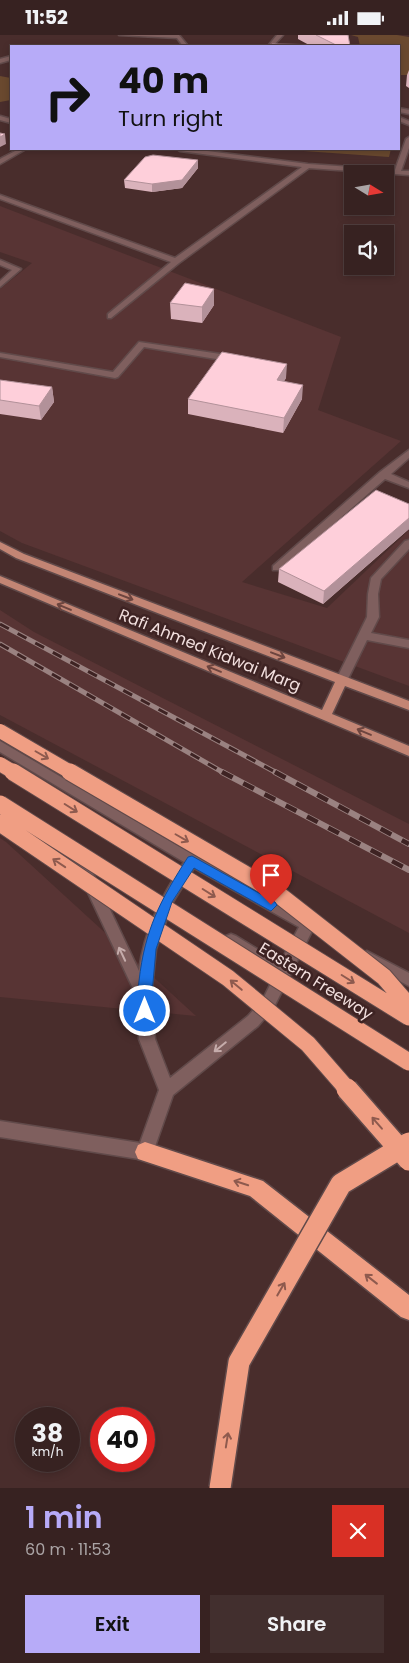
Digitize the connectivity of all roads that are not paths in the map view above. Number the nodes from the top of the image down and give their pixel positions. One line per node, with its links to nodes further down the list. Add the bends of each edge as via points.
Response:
1 (122, 35): 2 (street)
2 (144, 35): 4 (street, via 179,37)
3 (280, 35): 5 (street)
4 (184, 45)
5 (271, 45)
6 (409, 139): 11 (street)
7 (21, 150): 9 (street)
8 (188, 150): 10 (street)
9 (0, 162)
10 (308, 166): 11 (street); 14 (street)
11 (397, 173): 12 (street)
12 (409, 173)
13 (0, 197): 14 (street)
14 (176, 261): 17 (street)
15 (0, 262): 16 (street, via 17,269)
16 (0, 285)
17 (111, 317)
18 (0, 355): 19 (street, via 115,375 142,344)
19 (244, 361)
20 (409, 453): 21 (street)
21 (383, 474): 22 (street); 25 (street)
22 (409, 485)
23 (409, 543): 27 (street, via 376,578 373,617)
24 (0, 545): 29 (main road, Rafi Ahmed Kidwai Marg, one-way to 29)
25 (277, 568)
26 (0, 579): 31 (main road, Rafi Ahmed Kidwai Marg, one-way to 26)
27 (365, 636): 28 (street); 29 (street)
28 (409, 643)
29 (342, 680): 30 (main road, Rafi Ahmed Kidwai Marg); 31 (main road)
30 (409, 706)
31 (325, 715): 34 (main road, Rafi Ahmed Kidwai Marg, one-way to 31)
32 (0, 731): 46 (highway, one-way to 46, bridge, via 274,891 384,977)
33 (0, 745): 40 (street)
34 (409, 751)
35 (0, 764): 47 (highway, Eastern Freeway, one-way to 47, bridge)
36 (0, 796): 39 (street)
37 (0, 804): 49 (highway, Eastern Freeway, bridge)
38 (0, 823): 54 (highway, one-way to 38, bridge, via 308,1045 228,979)
39 (70, 840): 41 (street); 45 (street, one-way to 39)
40 (192, 861): 41 (street); 42 (street)
41 (167, 900): 43 (street); 45 (street, via 149,949)
42 (307, 924): 43 (street); 44 (street)
43 (283, 973): 48 (street); 50 (street, one-way to 50, via 268,1004 253,1021)
44 (409, 980)
45 (144, 997): 50 (street, via 147,1039)
46 (409, 1006)
47 (409, 1017)
48 (409, 1052)
49 (409, 1062)
50 (167, 1090): 53 (street)
51 (0, 1129): 53 (street)
52 (409, 1143): 56 (highway, one-way to 52, bridge, via 239,1362 341,1183)
53 (145, 1152): 55 (highway, one-way to 53, via 256,1188)
54 (409, 1160)
55 (409, 1309)
56 (220, 1488)

